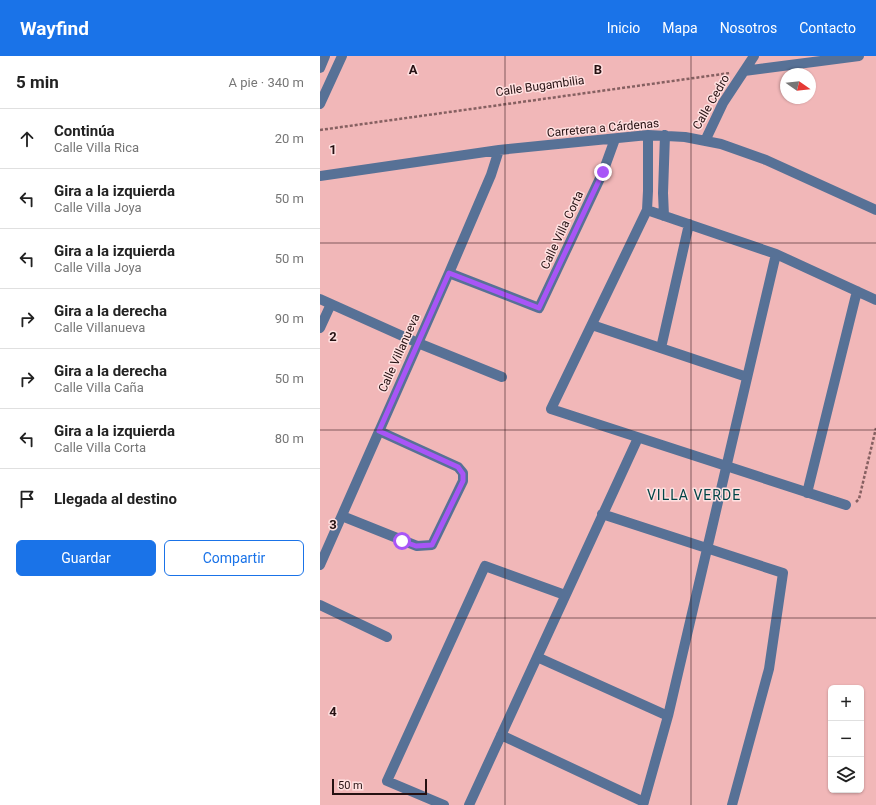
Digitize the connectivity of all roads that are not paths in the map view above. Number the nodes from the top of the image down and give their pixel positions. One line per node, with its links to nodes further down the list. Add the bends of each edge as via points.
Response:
1 (325, 56): 5 (street)
2 (342, 56): 7 (street)
3 (754, 56): 6 (street, Calle Cedro)
4 (859, 56): 6 (street)
5 (320, 68)
6 (744, 71): 11 (street, Calle Cedro, via 723,103)
7 (320, 104)
8 (648, 135): 9 (street, Carretera a Cárdenas); 10 (street, Carretera a Cárdenas); 14 (street)
9 (666, 135): 11 (street, Carretera a Cárdenas); 16 (street)
10 (615, 139): 12 (street, Carretera a Cárdenas); 19 (street, Calle Villa Corta, via 603,172 539,308)
11 (704, 141): 15 (street, Carretera a Cárdenas, via 721,144 766,160)
12 (499, 150): 13 (street, Carretera a Cárdenas); 19 (street, Calle Villanueva, via 491,175)
13 (320, 176)
14 (646, 210): 16 (street); 24 (street)
15 (876, 210)
16 (664, 216): 17 (street)
17 (689, 224): 18 (street); 27 (street)
18 (776, 254): 20 (street); 29 (street)
19 (449, 273): 26 (street, Calle Villanueva)
20 (857, 291): 22 (street); 33 (street)
21 (320, 299): 23 (street)
22 (876, 300)
23 (331, 304): 25 (street); 26 (street)
24 (592, 325): 27 (street); 31 (street, via 551,409)
25 (320, 328)
26 (418, 343): 28 (street); 30 (street, Calle Villanueva)
27 (661, 348): 29 (street)
28 (502, 377)
29 (747, 377): 32 (street)
30 (379, 431): 36 (street, Calle Villanueva); 36 (street, via 458,467 463,474 463,481 432,545 416,546)
31 (638, 438): 32 (street); 35 (street)
32 (726, 466): 33 (street); 37 (street)
33 (807, 493): 34 (street)
34 (846, 505)
35 (602, 514): 37 (street); 39 (street)
36 (342, 516): 38 (street, Calle Villanueva)
37 (707, 548): 43 (street); 48 (street, via 783,573 769,669)
38 (320, 565)
39 (566, 595): 42 (street); 46 (street, via 485,566 387,781)
40 (320, 605): 41 (street)
41 (387, 637)
42 (537, 657): 43 (street); 44 (street)
43 (668, 716): 45 (street)
44 (501, 736): 45 (street); 47 (street)
45 (643, 803)
46 (444, 805)
47 (469, 805)
48 (732, 805)

